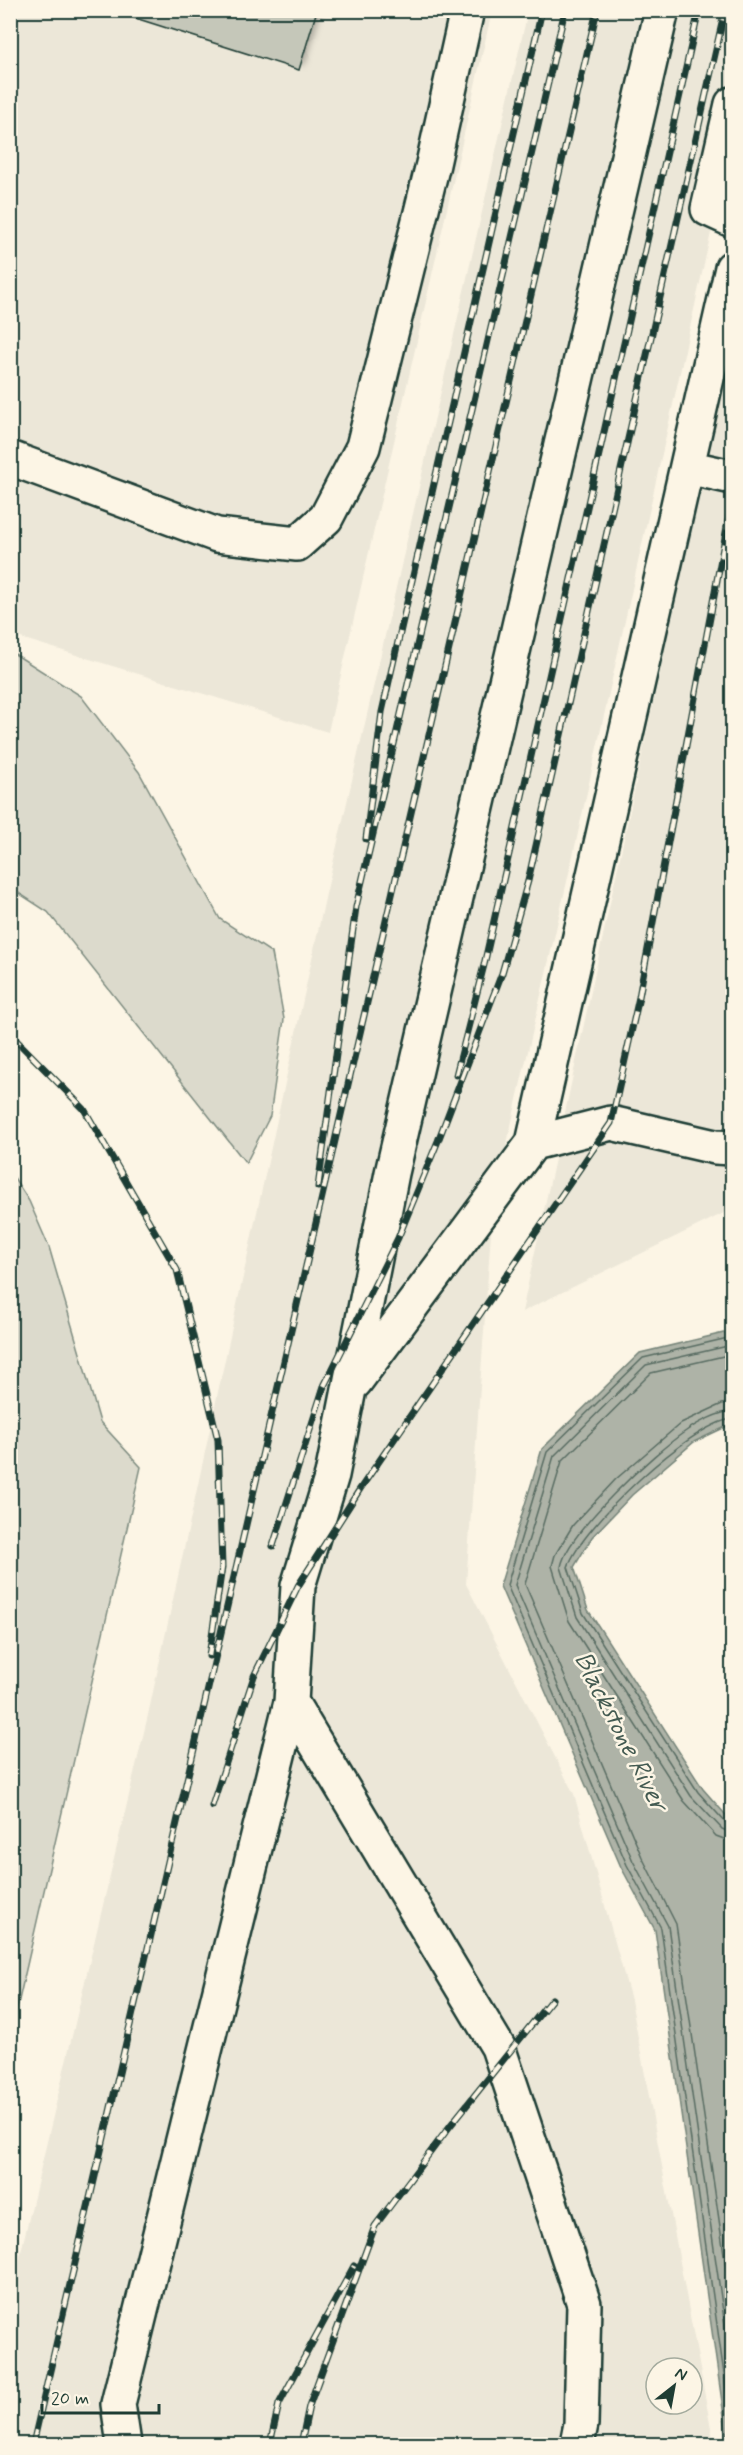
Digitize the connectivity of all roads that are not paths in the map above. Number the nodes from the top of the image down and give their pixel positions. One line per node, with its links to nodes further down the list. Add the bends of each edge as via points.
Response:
1 (467, 10): 6 (lane, via 363,447 326,518 297,544 217,535)
2 (662, 10): 11 (lane, via 392,1173)
3 (732, 104): 4 (lane, via 708,209)
4 (732, 220)
5 (732, 268): 7 (lane)
6 (10, 458)
7 (687, 467): 8 (lane); 9 (lane)
8 (732, 477)
9 (533, 1143): 10 (lane, via 611,1123); 11 (lane)
10 (732, 1148)
11 (349, 1389): 12 (lane, via 332,1475 298,1586)
12 (291, 1702): 13 (lane, via 118,2404); 14 (lane, via 498,2047 584,2304)
13 (124, 2445)
14 (577, 2445)

